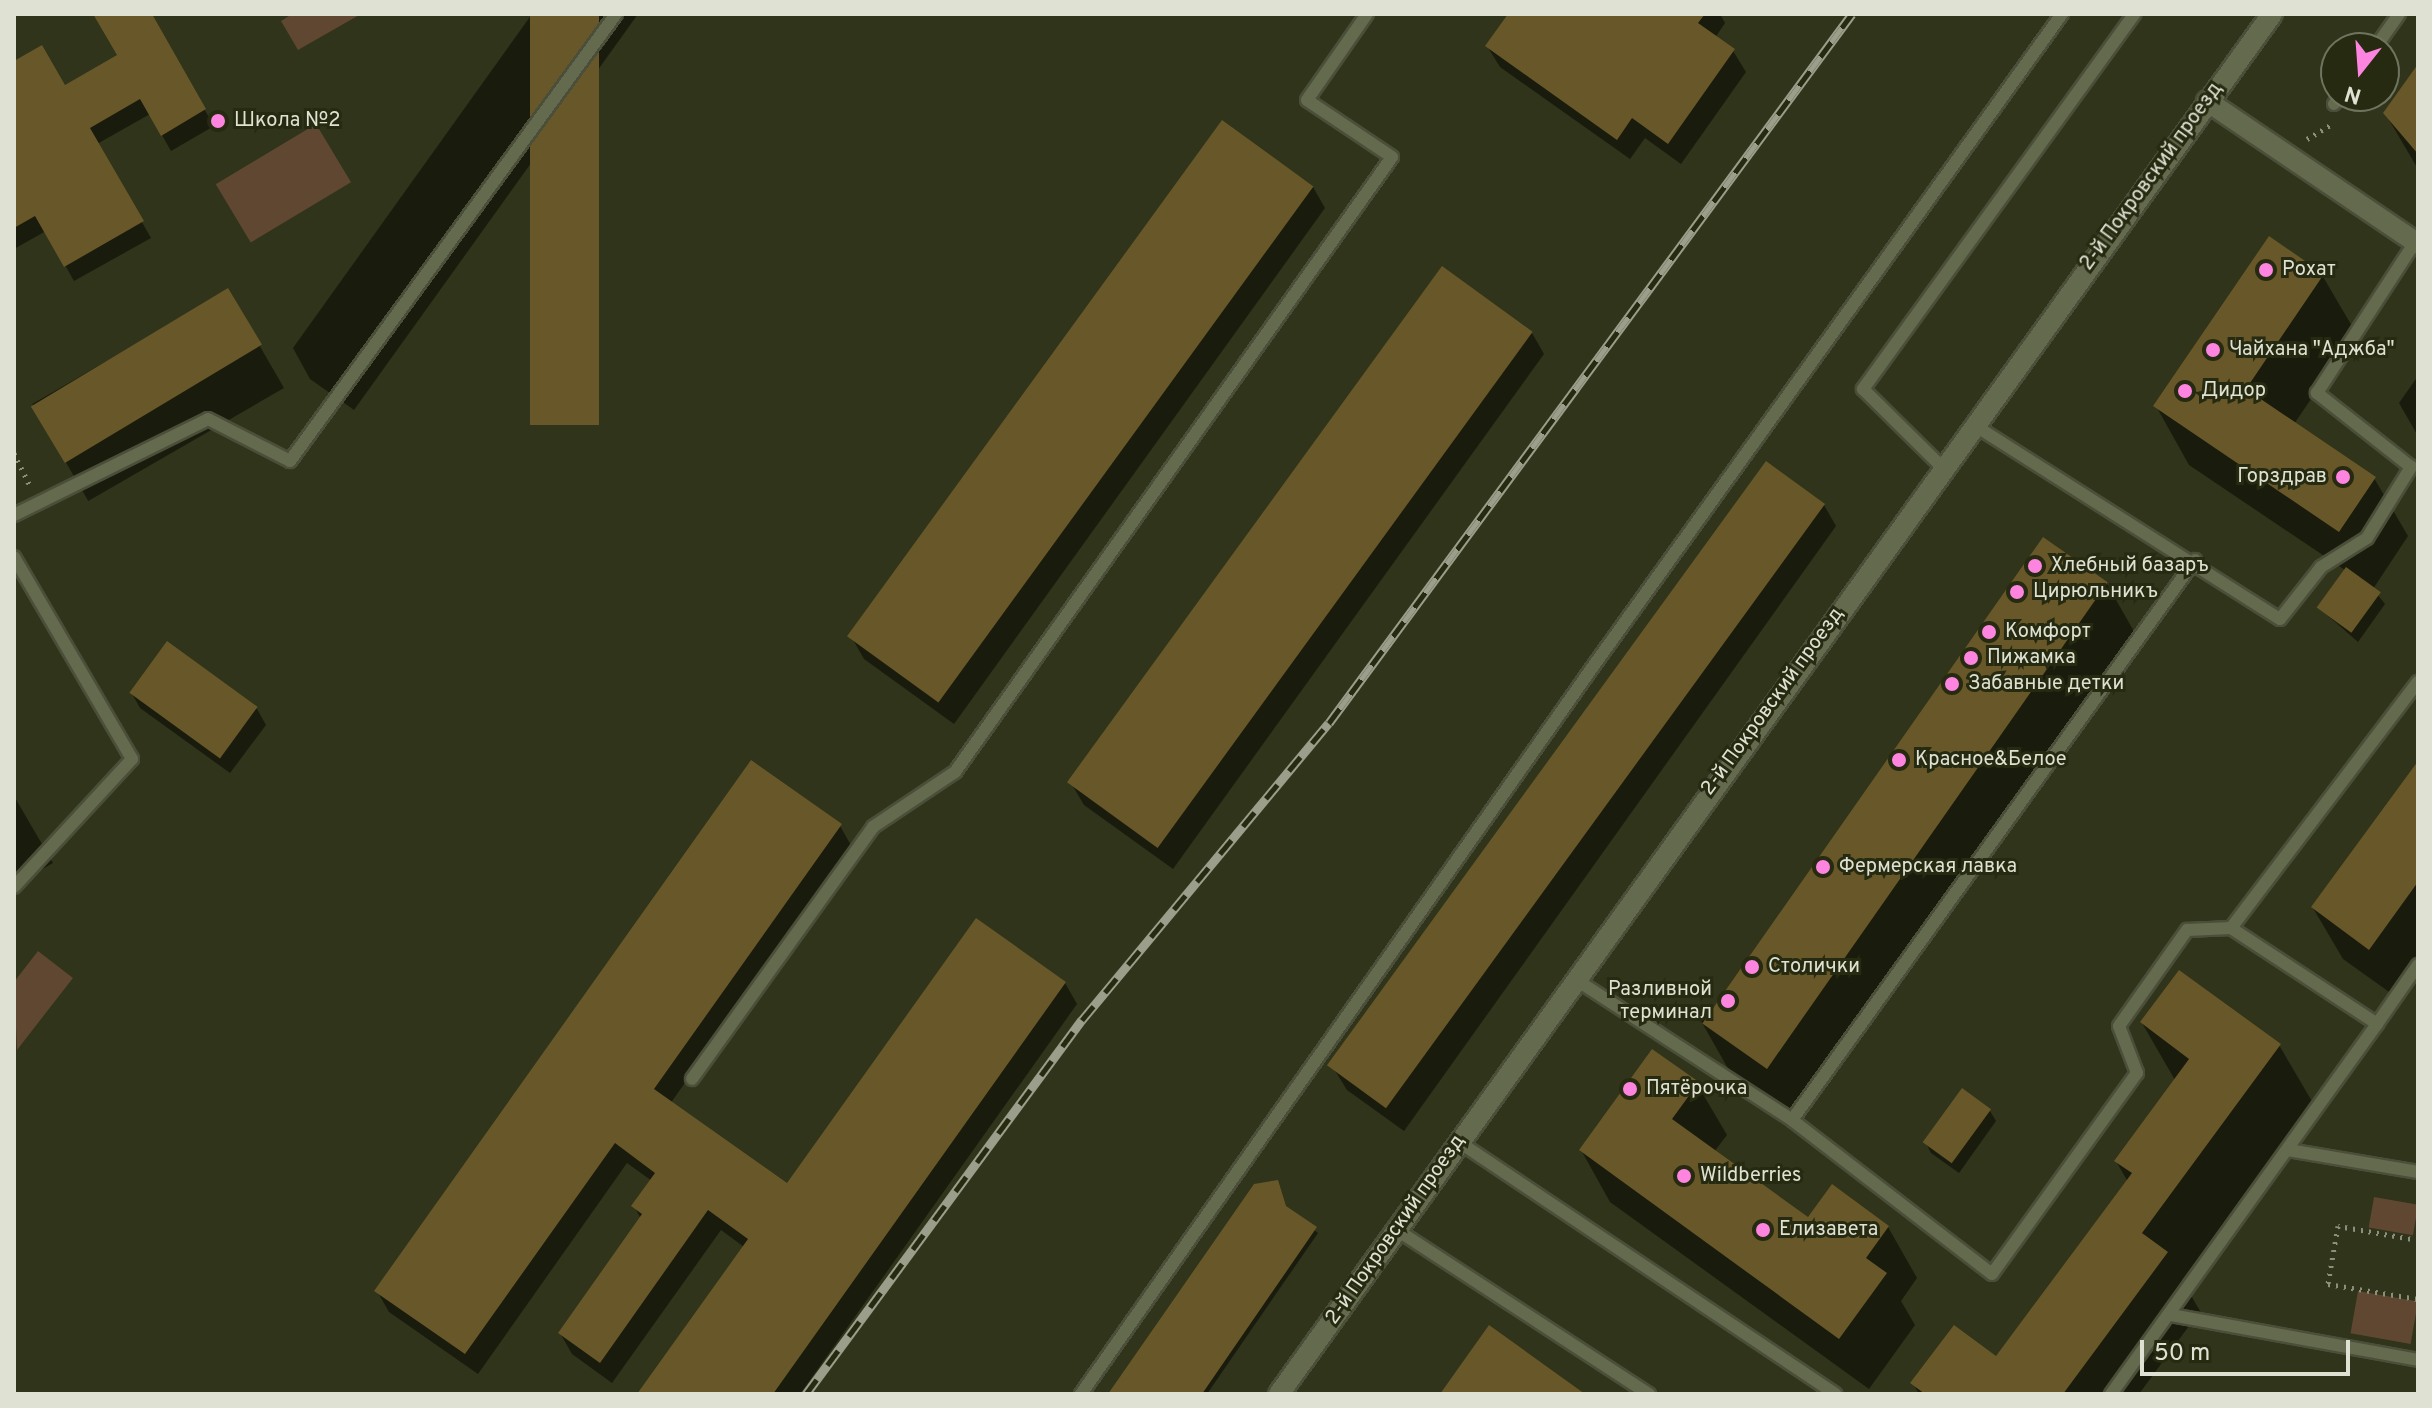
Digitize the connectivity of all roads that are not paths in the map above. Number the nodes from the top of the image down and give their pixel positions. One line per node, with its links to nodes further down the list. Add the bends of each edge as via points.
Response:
1 (616, 14): 13 (lane, via 290,461 208,419)
2 (1367, 14): 22 (lane, via 1307,100 1392,157 955,772 873,827)
3 (2062, 14): 30 (lane, via 1592,668)
4 (2134, 14): 11 (lane, via 1863,389)
5 (2272, 14): 8 (street, 2-й Покровский проезд)
6 (2399, 14): 7 (lane)
7 (2386, 32)
8 (2207, 101): 9 (street); 10 (street, 2-й Покровский проезд)
9 (2417, 243): 12 (lane, via 2317,393)
10 (1974, 425): 11 (street, 2-й Покровский проезд); 15 (lane)
11 (1942, 467): 20 (street, 2-й Покровский проезд)
12 (2415, 469): 15 (lane, via 2367,538 2321,567 2280,619)
13 (14, 515)
14 (14, 557): 17 (lane, via 132,759)
15 (2195, 560): 23 (lane)
16 (2418, 682): 18 (lane)
17 (14, 887)
18 (2231, 928): 21 (lane); 23 (lane, via 2187,930 2119,1026 2137,1073 1992,1274)
19 (2418, 965): 21 (lane)
20 (1575, 979): 23 (lane); 24 (street, 2-й Покровский проезд)
21 (2377, 1024): 25 (lane)
22 (692, 1079)
23 (1792, 1120)
24 (1459, 1142): 27 (street, 2-й Покровский проезд); 33 (lane)
25 (2288, 1150): 26 (lane); 28 (lane)
26 (2418, 1172)
27 (1397, 1230): 31 (street, 2-й Покровский проезд); 32 (lane)
28 (2171, 1315): 29 (lane); 34 (lane)
29 (2418, 1360)
30 (1081, 1394)
31 (1279, 1394)
32 (1649, 1394)
33 (1835, 1394)
34 (2111, 1394)

